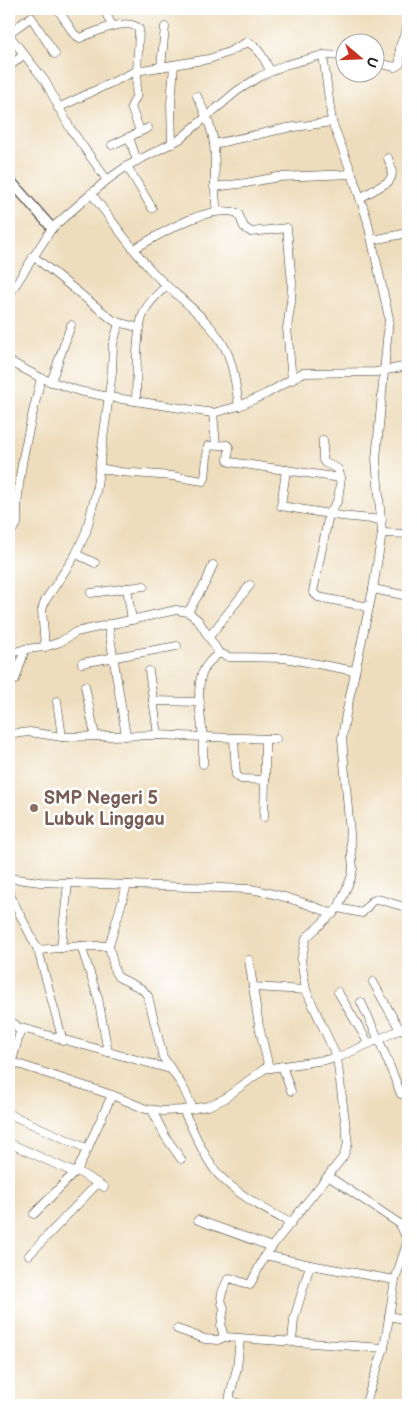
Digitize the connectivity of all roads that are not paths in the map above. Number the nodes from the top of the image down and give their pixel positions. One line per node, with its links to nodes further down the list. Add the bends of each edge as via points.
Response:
1 (25, 9): 4 (street)
2 (60, 9): 6 (street, via 76,37)
3 (104, 9): 6 (street)
4 (31, 17): 8 (street); 10 (street)
5 (408, 25): 13 (street, via 400,46 400,64 395,67)
6 (112, 26): 18 (street, via 133,24 139,29)
7 (165, 27): 16 (street)
8 (9, 34): 9 (street)
9 (23, 54): 15 (street); 20 (street, via 45,81)
10 (56, 54)
11 (323, 55): 12 (street); 17 (street); 22 (street)
12 (334, 56)
13 (384, 64)
14 (174, 66): 16 (street); 17 (street, via 210,59 247,42 264,59); 24 (street)
15 (9, 67)
16 (161, 67): 18 (street)
17 (270, 71): 21 (street, via 237,91)
18 (136, 72): 20 (street); 23 (street, via 136,97 131,107 144,129)
19 (197, 96): 21 (street)
20 (58, 108): 32 (street)
21 (207, 116): 24 (street); 25 (street)
22 (332, 122): 25 (street); 30 (street)
23 (129, 137): 26 (street); 28 (street)
24 (172, 144): 28 (street)
25 (214, 144): 33 (street)
26 (112, 145)
27 (388, 158): 35 (street, via 393,174 391,179)
28 (137, 160): 29 (street)
29 (127, 166): 32 (street); 36 (street)
30 (352, 174): 33 (street, via 278,177); 35 (street)
31 (9, 180): 38 (street)
32 (107, 180): 34 (street)
33 (214, 187): 37 (street)
34 (91, 193): 38 (street); 41 (street)
35 (360, 198): 40 (street)
36 (152, 208)
37 (217, 212): 41 (street, via 193,219); 52 (street, via 238,213 244,227 251,232 287,228 292,283 287,328)
38 (52, 228): 42 (street)
39 (403, 234): 40 (street)
40 (372, 240): 50 (street, via 388,313)
41 (134, 249): 43 (street)
42 (33, 256): 44 (street); 45 (street)
43 (166, 286): 47 (street, via 149,303); 56 (street, via 188,303 225,347)
44 (9, 295)
45 (119, 322): 47 (street); 54 (street, via 113,344)
46 (71, 325): 53 (street)
47 (140, 328): 55 (street)
48 (9, 361): 51 (street)
49 (408, 366): 50 (street)
50 (384, 371): 52 (street, via 308,372); 64 (street, via 376,459)
51 (41, 378): 53 (street); 65 (street, via 20,466 17,524)
52 (292, 380): 56 (street)
53 (51, 382): 54 (street)
54 (109, 398): 55 (street); 60 (street)
55 (136, 401): 57 (street)
56 (239, 406): 57 (street)
57 (213, 413): 59 (street)
58 (323, 440): 62 (street, via 323,460 338,469)
59 (216, 445): 60 (street, via 208,446 203,480); 61 (street, via 228,446 230,462)
60 (99, 468): 68 (street, via 86,532)
61 (286, 470): 62 (street); 63 (street, via 280,506)
62 (341, 478): 63 (street, via 338,500)
63 (329, 514): 64 (street); 77 (street, via 314,595)
64 (382, 520): 66 (street)
65 (9, 530)
66 (382, 533): 67 (street); 74 (street)
67 (408, 534)
68 (76, 554): 69 (street); 83 (street, via 42,610)
69 (94, 562)
70 (213, 565): 78 (street)
71 (250, 585): 81 (street)
72 (144, 586): 73 (street)
73 (127, 588): 75 (street); 79 (street)
74 (373, 589): 76 (street); 77 (street)
75 (91, 593)
76 (408, 596)
77 (369, 607): 90 (street)
78 (188, 612): 79 (street, via 176,610); 81 (street, via 198,620)
79 (132, 620): 80 (street)
80 (108, 624): 83 (street, via 76,632); 87 (street)
81 (209, 637): 85 (street)
82 (177, 646): 87 (street)
83 (46, 647): 84 (street)
84 (25, 650): 86 (street); 91 (street)
85 (219, 653): 90 (street, via 229,657 285,658); 95 (street, via 208,662 202,673)
86 (9, 654)
87 (113, 657): 88 (street); 98 (street)
88 (82, 663)
89 (148, 671): 94 (street)
90 (355, 671): 113 (street, via 342,749 353,869)
91 (15, 680)
92 (85, 686): 97 (street)
93 (57, 701): 100 (street)
94 (153, 701): 95 (street); 99 (street)
95 (200, 702): 101 (street)
96 (9, 734): 100 (street, via 30,732)
97 (95, 736): 98 (street); 100 (street)
98 (126, 736): 99 (street)
99 (158, 736): 101 (street)
100 (62, 737)
101 (203, 737): 102 (street); 105 (street)
102 (234, 738): 103 (street); 106 (street, via 236,775 241,779)
103 (265, 739): 104 (street); 106 (street)
104 (276, 739)
105 (203, 764)
106 (265, 780): 107 (street)
107 (264, 817)
108 (9, 878): 109 (street)
109 (68, 883): 110 (street); 116 (street)
110 (127, 885): 113 (street, via 250,889); 115 (street)
111 (9, 893): 117 (street)
112 (408, 908): 113 (street, via 378,899 362,913)
113 (335, 911): 121 (street, via 306,938 301,960)
114 (81, 946): 115 (street); 116 (street); 131 (street, via 100,1005)
115 (109, 946): 136 (street, via 118,977 142,989 148,996 162,1053)
116 (61, 948): 117 (street)
117 (38, 950): 128 (street)
118 (249, 960): 120 (street)
119 (373, 982): 127 (street)
120 (252, 987): 121 (street); 135 (street)
121 (306, 990): 132 (street)
122 (338, 992): 130 (street)
123 (361, 1002): 129 (street)
124 (9, 1021): 126 (street)
125 (408, 1026): 127 (street)
126 (18, 1027): 128 (street); 133 (street, via 20,1037)
127 (400, 1030): 129 (street)
128 (63, 1040): 131 (street)
129 (379, 1040): 130 (street); 140 (street, via 401,1094)
130 (369, 1044): 132 (street)
131 (108, 1052): 136 (street)
132 (337, 1058): 134 (street); 149 (street, via 348,1144 343,1157)
133 (12, 1062): 137 (street); 139 (street)
134 (282, 1066): 135 (street); 138 (street)
135 (269, 1068): 141 (street, via 224,1099)
136 (170, 1069): 141 (street)
137 (9, 1072)
138 (291, 1091)
139 (112, 1095): 142 (street); 146 (street)
140 (408, 1095)
141 (193, 1109): 143 (street)
142 (152, 1110): 143 (street); 147 (street)
143 (183, 1110): 152 (street, via 209,1161 221,1177 266,1210)
144 (9, 1114): 146 (street)
145 (9, 1143): 148 (street)
146 (88, 1149): 148 (street)
147 (181, 1159)
148 (76, 1171): 150 (street); 155 (street, via 101,1185)
149 (328, 1176): 152 (street); 153 (street, via 400,1224)
150 (34, 1214)
151 (198, 1220): 154 (street)
152 (291, 1223): 154 (street)
153 (408, 1240): 158 (street)
154 (272, 1247): 156 (street)
155 (29, 1255)
156 (265, 1255): 157 (street); 162 (street, via 250,1284 230,1278 227,1282 220,1303 224,1308 221,1326)
157 (310, 1266): 158 (street); 164 (street, via 294,1319)
158 (395, 1280): 159 (street)
159 (389, 1316): 160 (street); 165 (street)
160 (408, 1320)
161 (177, 1329): 162 (street, via 205,1339)
162 (224, 1337): 163 (street)
163 (240, 1339): 164 (street); 166 (street, via 230,1400)
164 (292, 1342): 165 (street)
165 (384, 1348): 167 (street)
166 (245, 1405)
167 (365, 1405)

